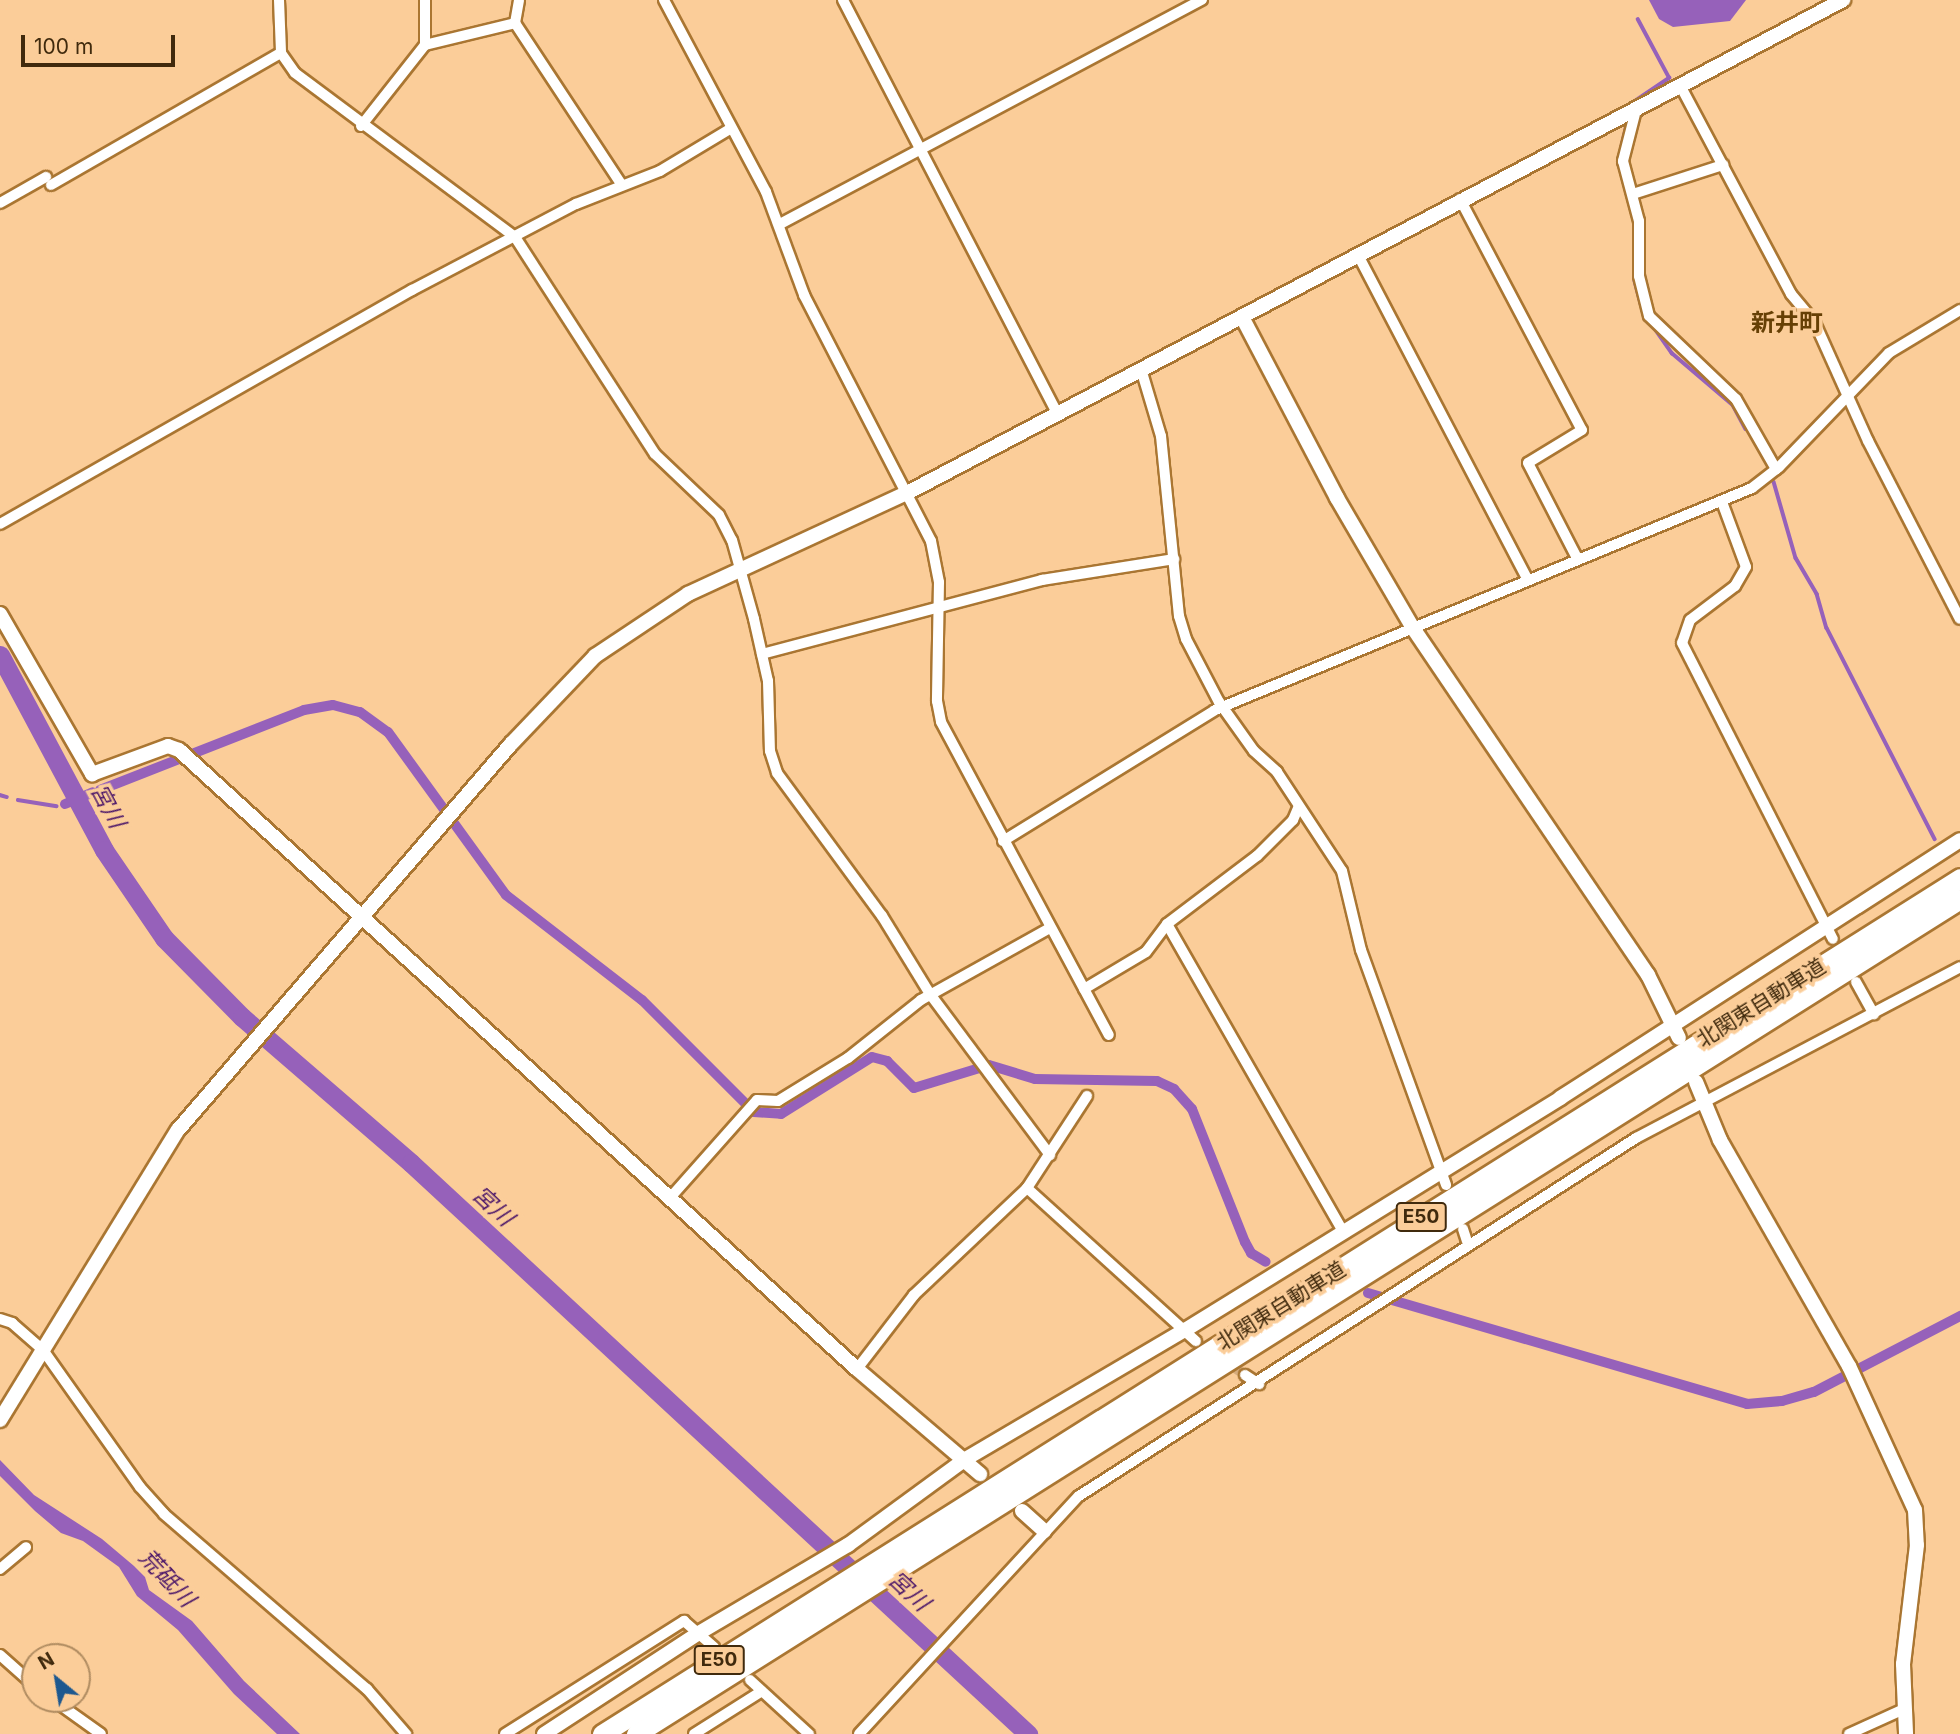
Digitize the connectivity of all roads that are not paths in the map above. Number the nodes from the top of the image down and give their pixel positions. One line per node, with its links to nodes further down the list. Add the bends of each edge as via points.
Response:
1 (279, 0): 10 (street)
2 (425, 0): 9 (street)
3 (519, 0): 8 (street)
4 (664, 0): 14 (street)
5 (843, 0): 15 (street)
6 (1202, 0): 15 (street)
7 (1843, 0): 11 (street)
8 (515, 23): 9 (street); 17 (street)
9 (425, 45): 13 (street)
10 (281, 53): 13 (street, via 309,86); 20 (street)
11 (1681, 87): 12 (street); 16 (street)
12 (1636, 110): 18 (street, via 1623,161); 19 (street)
13 (361, 126): 22 (street)
14 (730, 129): 17 (street, via 660,172); 21 (street)
15 (921, 150): 21 (street); 28 (street)
16 (1723, 165): 18 (street); 27 (street, via 1791,294 1815,323)
17 (621, 185): 22 (street)
18 (1633, 194): 29 (street, via 1639,221 1639,276 1649,317 1736,399)
19 (1460, 199): 23 (street); 33 (street, via 1582,430 1528,463)
20 (0, 203)
21 (780, 224): 30 (street, via 804,295)
22 (514, 237): 32 (street); 35 (street, via 654,454 719,515 732,540)
23 (1358, 255): 25 (street); 36 (street)
24 (1960, 310): 27 (street, via 1889,353)
25 (1242, 317): 26 (street); 40 (street, via 1336,498)
26 (1141, 369): 28 (street); 34 (street, via 1161,436)
27 (1849, 389): 29 (street); 39 (street, via 1868,440)
28 (1057, 413): 30 (street)
29 (1776, 469): 31 (street, via 1758,485)
30 (909, 492): 35 (street); 37 (street, via 937,562)
31 (1722, 502): 33 (street); 51 (street, via 1746,566 1735,586 1690,620 1682,643)
32 (0, 524)
33 (1577, 558): 36 (street)
34 (1174, 559): 37 (street, via 1042,580); 42 (street, via 1182,628)
35 (738, 569): 41 (street); 48 (street, via 688,594 595,656)
36 (1527, 578): 40 (street)
37 (939, 609): 41 (street); 45 (street, via 941,722)
38 (0, 614): 48 (street, via 92,774 168,746 179,750)
39 (1960, 619)
40 (1413, 628): 42 (street); 57 (street, via 1648,975)
41 (762, 654): 55 (street, via 768,681 770,751 777,773 882,916)
42 (1224, 708): 43 (street, via 1254,751 1277,772); 45 (street, via 1162,739)
43 (1298, 808): 49 (street, via 1293,820 1257,856); 64 (street, via 1342,871 1361,950)
44 (1960, 840): 51 (street)
45 (1003, 841): 50 (street)
46 (1960, 878): 83 (highway, 北関東自動車道 / E50)
47 (1960, 899): 83 (highway, 北関東自動車道 / E50)
48 (362, 918): 67 (street); 73 (street, via 166,1146)
49 (1167, 924): 54 (street, via 1146,952); 69 (street)
50 (1050, 928): 54 (street); 55 (street)
51 (1831, 933): 57 (street)
52 (1958, 971): 56 (street)
53 (1856, 982): 56 (street)
54 (1084, 989): 58 (street)
55 (930, 995): 63 (street); 67 (street, via 838,1064 778,1101 750,1108)
56 (1874, 1014): 62 (street)
57 (1671, 1025): 59 (street); 64 (street)
58 (1109, 1035)
59 (1679, 1038)
60 (1696, 1083): 62 (street)
61 (1087, 1096): 63 (street)
62 (1704, 1102): 70 (street, via 1636,1138); 92 (street, via 1720,1140 1849,1366 1915,1510 1917,1545 1904,1645)
63 (1050, 1155): 66 (street)
64 (1440, 1171): 65 (street); 69 (street)
65 (1446, 1185)
66 (1027, 1188): 72 (street); 74 (street, via 914,1295)
67 (668, 1199): 74 (street)
68 (1463, 1229): 70 (street)
69 (1343, 1231): 72 (street)
70 (1468, 1244): 76 (street)
71 (0, 1319): 73 (street, via 12,1323)
72 (1190, 1335): 78 (street)
73 (43, 1350): 77 (street); 95 (street, via 152,1502 367,1689)
74 (857, 1370): 78 (street)
75 (1245, 1375): 76 (street)
76 (1259, 1384): 81 (street, via 1079,1496)
77 (0, 1420)
78 (964, 1460): 79 (street); 86 (street, via 848,1545)
79 (980, 1474)
80 (1022, 1511): 81 (street)
81 (1044, 1531): 102 (street)
82 (26, 1547): 84 (street)
83 (887, 1565): 85 (highway, 北関東自動車道 / E50)
84 (0, 1569)
85 (842, 1593): 98 (highway, 北関東自動車道 / E50); 99 (highway, 北関東自動車道 / E50)
86 (699, 1633): 87 (street); 96 (street, via 684,1621); 97 (street)
87 (714, 1647)
88 (0, 1655): 89 (street)
89 (21, 1674)
90 (750, 1681): 91 (street)
91 (762, 1691): 100 (street); 101 (street)
92 (1904, 1709): 103 (street); 104 (street)
93 (72, 1713): 94 (street)
94 (101, 1734)
95 (406, 1734)
96 (505, 1734)
97 (544, 1734)
98 (602, 1734)
99 (636, 1734)
100 (694, 1734)
101 (808, 1734)
102 (859, 1734)
103 (1849, 1734)
104 (1906, 1734)

